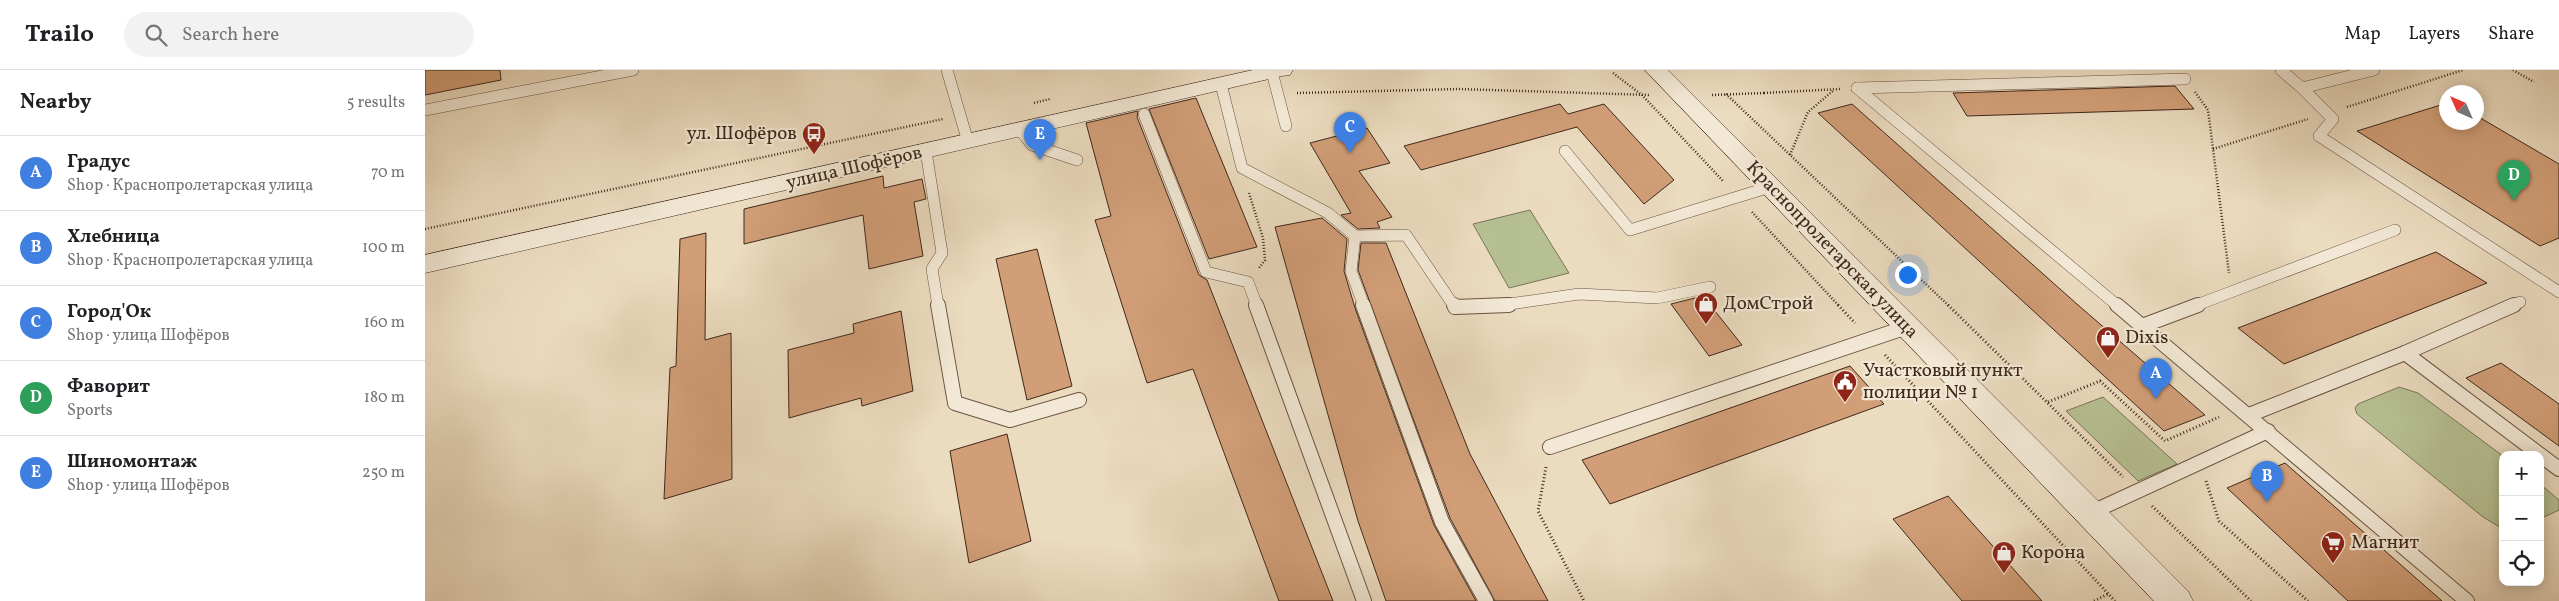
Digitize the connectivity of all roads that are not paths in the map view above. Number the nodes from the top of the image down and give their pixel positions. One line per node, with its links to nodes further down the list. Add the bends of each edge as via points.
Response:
1 (633, 70): 10 (lane)
2 (947, 70): 14 (lane)
3 (1656, 70): 18 (street, Краснопролетарская улица)
4 (2281, 70): 9 (lane)
5 (2374, 70): 9 (lane)
6 (1277, 71): 8 (street, улица Шофёров); 12 (lane, via 1276,94)
7 (2185, 79): 25 (lane, via 1857,88)
8 (1221, 84): 13 (street, улица Шофёров); 20 (lane, via 1242,168 1328,213)
9 (2302, 88): 23 (lane, via 2333,119 2319,136)
10 (425, 110)
11 (1144, 114): 34 (lane, via 1207,272 1249,282)
12 (1286, 126)
13 (1020, 130): 14 (street, улица Шофёров); 17 (lane, via 1032,145)
14 (968, 142): 15 (street, улица Шофёров)
15 (926, 151): 21 (street, улица Шофёров); 28 (lane, via 942,253 932,269 955,403 1011,420)
16 (1565, 151): 18 (lane, via 1630,230)
17 (1077, 160)
18 (1769, 187): 26 (street, Краснопролетарская улица)
19 (2395, 230): 25 (lane)
20 (1355, 236): 22 (lane, via 1407,235 1455,307 1502,306 1579,294 1657,298); 35 (lane, via 1351,271 1442,522)
21 (425, 264)
22 (1710, 287)
23 (2559, 292)
24 (2520, 302): 27 (lane)
25 (2142, 326): 29 (lane)
26 (1907, 327): 31 (lane); 33 (street, Краснопролетарская улица)
27 (2405, 353): 29 (lane); 32 (lane)
28 (1079, 400)
29 (2249, 415): 30 (lane)
30 (2268, 431): 33 (lane); 37 (lane)
31 (1549, 447)
32 (2559, 469)
33 (2090, 513): 36 (street, Краснопролетарская улица)
34 (1364, 601)
35 (1486, 601)
36 (2176, 601)
37 (2467, 601)

